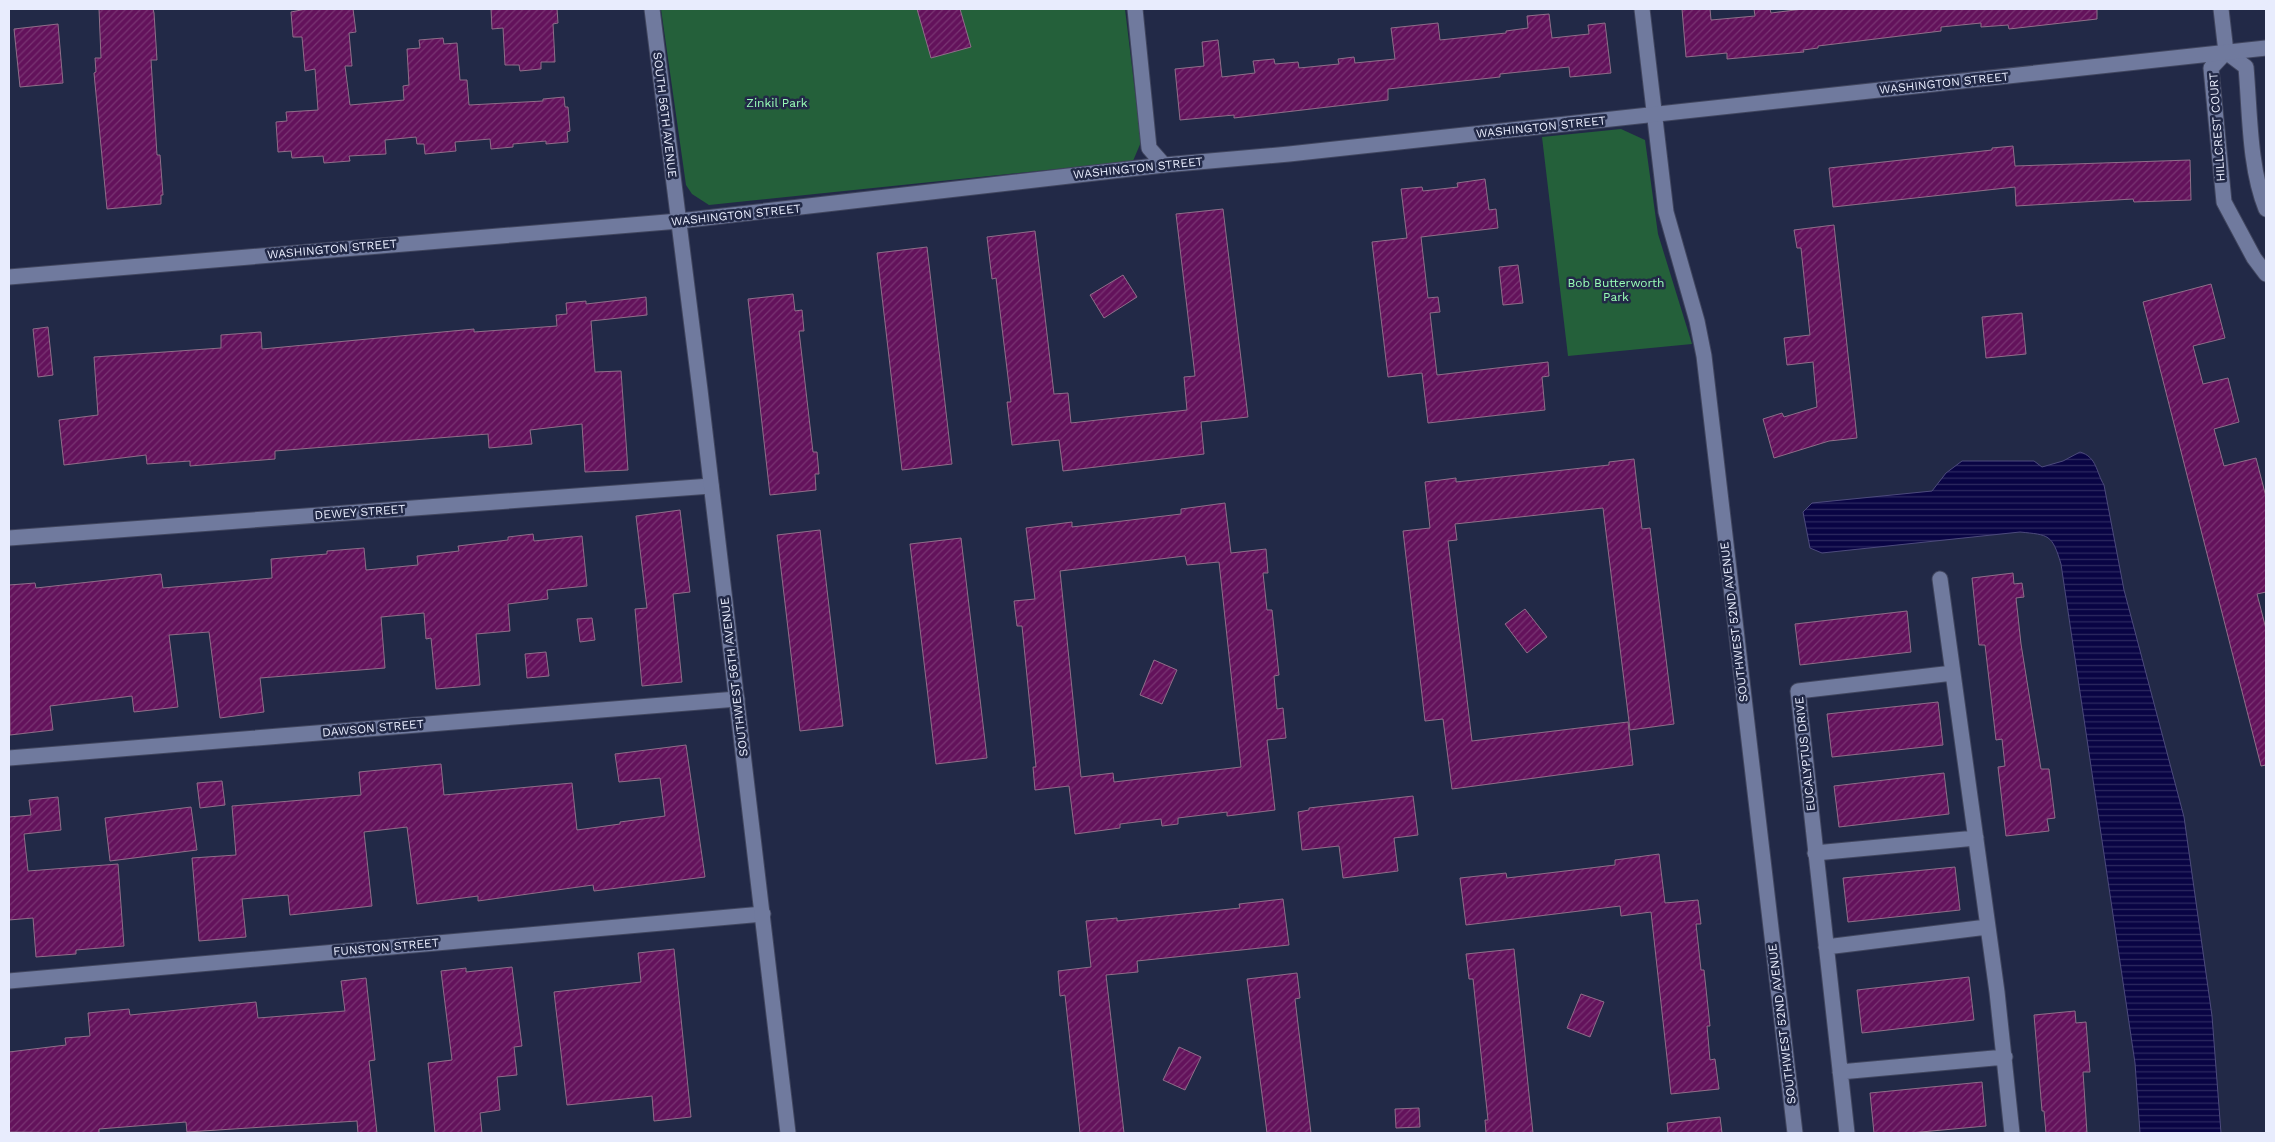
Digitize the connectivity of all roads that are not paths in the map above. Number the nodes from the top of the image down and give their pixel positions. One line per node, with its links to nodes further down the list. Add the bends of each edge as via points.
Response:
1 (652, 9): 10 (street, SOUTH 56TH AVENUE)
2 (1135, 9): 8 (street, via 1149,148)
3 (1642, 9): 7 (street, SOUTHWEST 52ND AVENUE)
4 (2222, 9): 6 (street)
5 (2266, 48): 6 (street, WASHINGTON STREET)
6 (2226, 52): 7 (street, WASHINGTON STREET); 9 (street, via 2246,67 2250,125 2260,193); 11 (street, HILLCREST COURT, via 2211,68 2224,202)
7 (1653, 115): 8 (street, WASHINGTON STREET); 28 (street, SOUTHWEST 52ND AVENUE, via 1666,212 1704,356)
8 (1164, 165): 10 (street, WASHINGTON STREET)
9 (2266, 209)
10 (679, 221): 12 (street, WASHINGTON STREET); 13 (street, SOUTHWEST 56TH AVENUE)
11 (2266, 274)
12 (9, 277)
13 (711, 486): 14 (street, DEWEY STREET); 17 (street, SOUTHWEST 56TH AVENUE)
14 (9, 538)
15 (1940, 579): 16 (street)
16 (1953, 674): 19 (street); 20 (street, EUCALYPTUS DRIVE, via 1798,691)
17 (737, 699): 18 (street, DAWSON STREET); 21 (street, SOUTHWEST 56TH AVENUE)
18 (9, 758)
19 (1976, 838): 20 (street); 22 (street)
20 (1815, 853): 23 (street, EUCALYPTUS DRIVE)
21 (763, 914): 24 (street, FUNSTON STREET); 27 (street, SOUTHWEST 56TH AVENUE)
22 (1987, 927): 23 (street); 25 (street)
23 (1826, 947): 26 (street, EUCALYPTUS DRIVE)
24 (9, 980)
25 (2005, 1057): 26 (street); 30 (street)
26 (1840, 1072): 29 (street, EUCALYPTUS DRIVE)
27 (788, 1133)
28 (1795, 1133)
29 (1847, 1133)
30 (2012, 1133)

